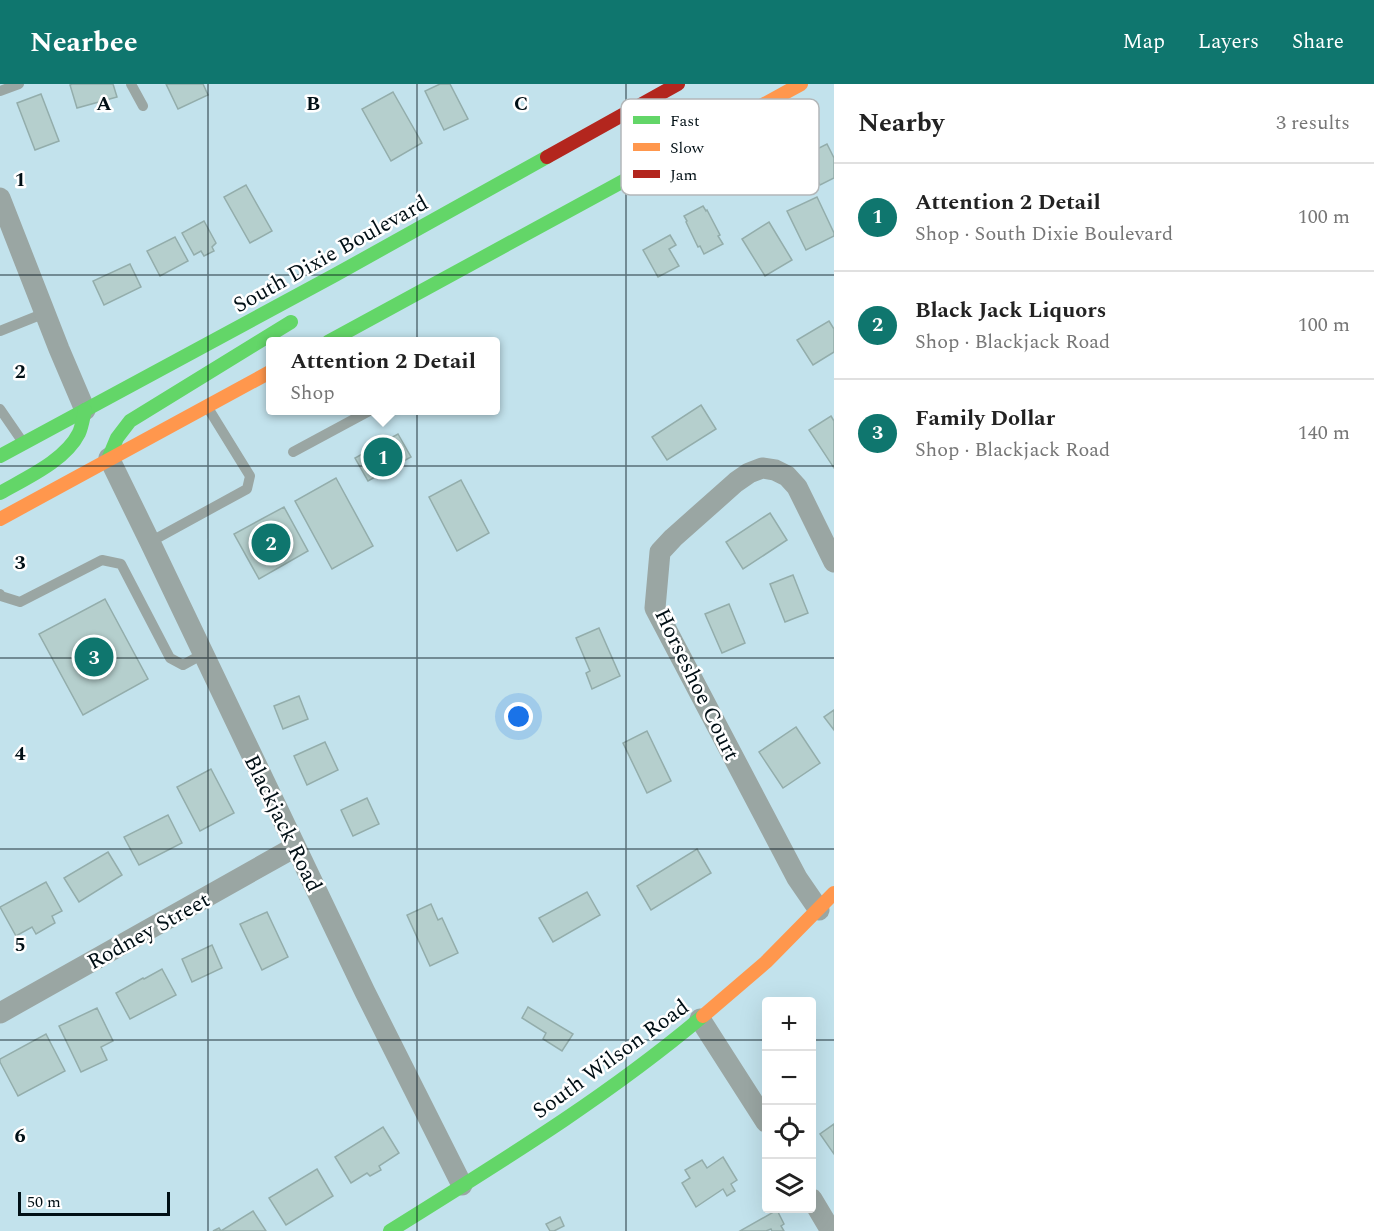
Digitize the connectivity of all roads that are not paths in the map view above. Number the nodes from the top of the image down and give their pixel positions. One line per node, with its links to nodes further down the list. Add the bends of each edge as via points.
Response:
1 (19, 84): 5 (lane)
2 (131, 84): 8 (lane)
3 (678, 84): 6 (main road, South Dixie Boulevard)
4 (801, 84): 7 (main road)
5 (0, 91)
6 (651, 99)
7 (774, 99)
8 (143, 106)
9 (621, 116): 12 (main road, South Dixie Boulevard)
10 (621, 185): 18 (main road, via 367,327)
11 (0, 198): 14 (street)
12 (335, 275): 13 (main road); 23 (main road, South Dixie Boulevard)
13 (328, 292)
14 (45, 313): 16 (lane); 23 (street)
15 (299, 317): 17 (main road)
16 (0, 332)
17 (267, 337)
18 (341, 337)
19 (266, 338): 28 (main road, via 130,422 114,442)
20 (266, 374): 21 (main road)
21 (207, 406): 28 (main road); 31 (lane, via 250,476 247,489)
22 (0, 409): 25 (lane)
23 (85, 410): 25 (main road, South Dixie Boulevard); 29 (main road, via 79,432 60,457)
24 (362, 415): 26 (lane)
25 (24, 443): 27 (main road, South Dixie Boulevard)
26 (293, 452)
27 (0, 456)
28 (109, 458): 30 (main road); 31 (street, Blackjack Road)
29 (0, 492)
30 (0, 519)
31 (150, 542): 34 (street, Blackjack Road)
32 (834, 562): 37 (street, Horseshoe Court, via 797,487 787,476 762,468 736,482 660,552 656,608 797,878)
33 (0, 594): 34 (lane, via 20,602 102,560 121,564 170,658 183,665)
34 (203, 654): 35 (street, Blackjack Road)
35 (295, 847): 38 (street, Rodney Street); 41 (street, Blackjack Road)
36 (834, 893): 37 (main road, South Wilson Road)
37 (819, 910): 39 (main road, South Wilson Road)
38 (0, 1013)
39 (700, 1019): 40 (street); 41 (main road, South Wilson Road, via 537,1138)
40 (762, 1116)
41 (462, 1185): 43 (main road, South Wilson Road)
42 (816, 1206): 44 (street)
43 (390, 1231)
44 (831, 1231)

